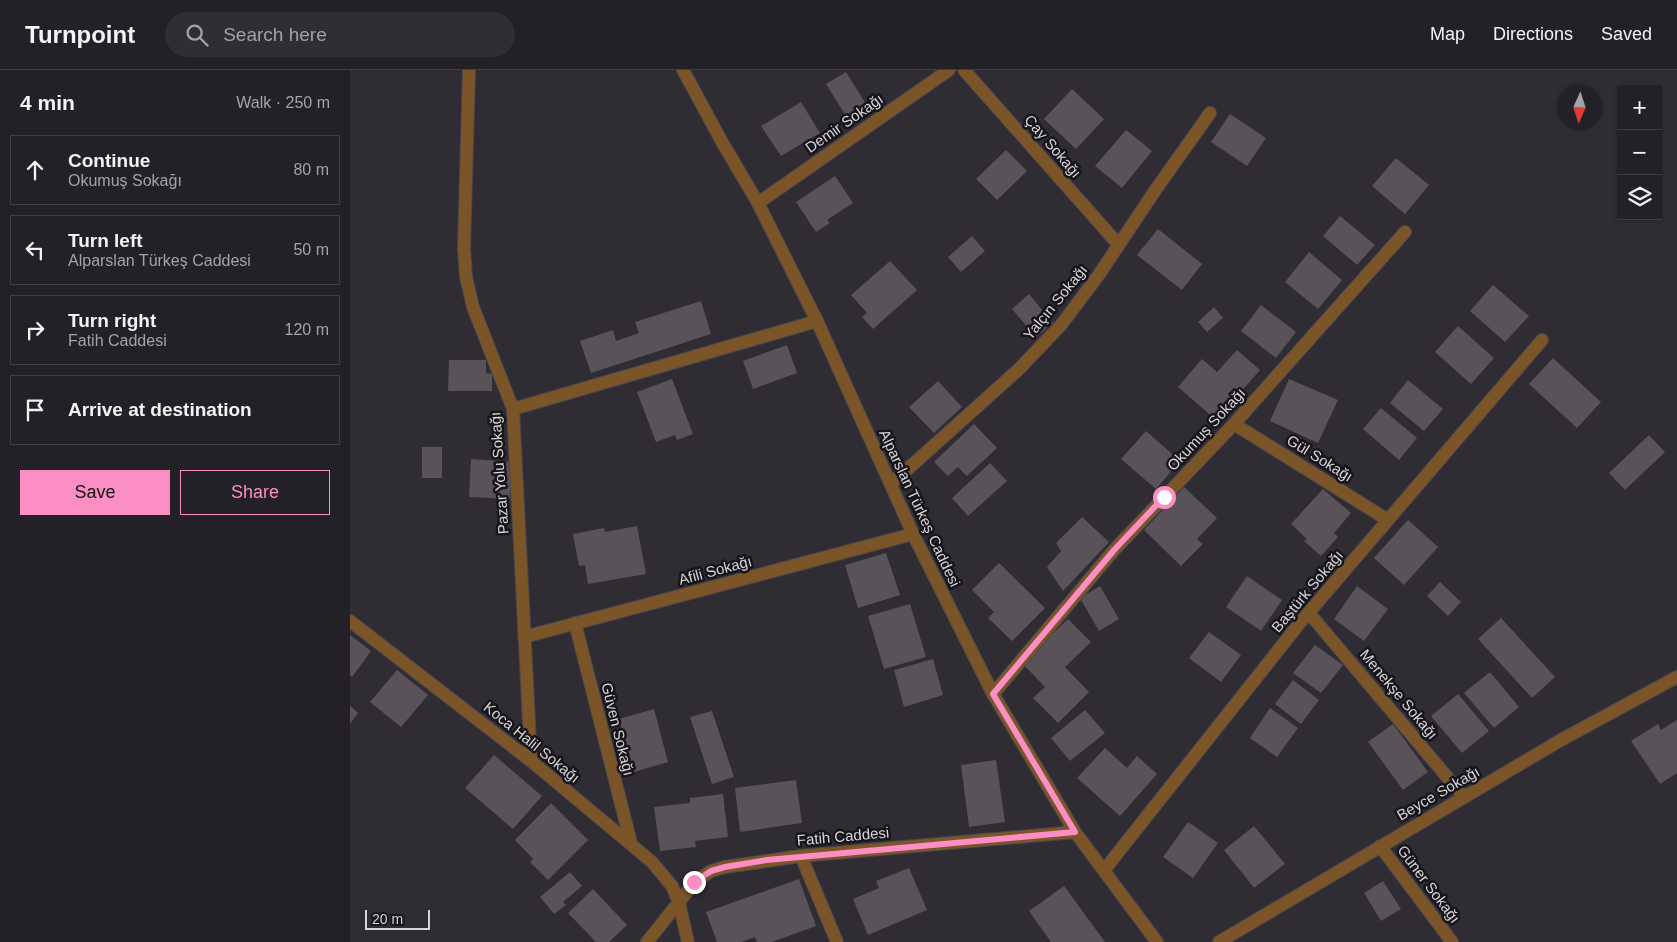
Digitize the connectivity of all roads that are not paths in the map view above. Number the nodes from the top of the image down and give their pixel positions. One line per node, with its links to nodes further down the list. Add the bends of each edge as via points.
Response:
1 (469, 70): 11 (street, Pazar Yolu Sokağı, via 466,277 473,307)
2 (683, 70): 6 (street, Alparslan Türkeş Caddesi)
3 (949, 70): 6 (street, Demir Sokağı)
4 (964, 70): 8 (street, Çay Sokağı)
5 (1210, 113): 8 (street, Yalçın Sokağı)
6 (758, 203): 9 (street, Alparslan Türkeş Caddesi)
7 (1405, 232): 12 (street, Okumuş Sokağı)
8 (1118, 244): 13 (street, Yalçın Sokağı, via 1098,276 1043,345)
9 (817, 320): 11 (street); 13 (street, Alparslan Türkeş Caddesi)
10 (1542, 340): 14 (street, Baştürk Sokağı)
11 (513, 409): 19 (street, Pazar Yolu Sokağı)
12 (1234, 424): 14 (street, Gül Sokağı); 21 (street, Okumuş Sokağı, via 1115,549)
13 (890, 484): 15 (street, Alparslan Türkeş Caddesi)
14 (1388, 520): 16 (street, Baştürk Sokağı)
15 (913, 534): 18 (street, Afili Sokağı); 21 (street, Alparslan Türkeş Caddesi)
16 (1309, 612): 23 (street, Menekşe Sokağı); 28 (street, Baştürk Sokağı)
17 (350, 621): 22 (street, Koca Halil Sokağı)
18 (574, 623): 19 (street, Afili Sokağı); 25 (street, Güven Sokağı)
19 (524, 637): 22 (street, Pazar Yolu Sokağı)
20 (1677, 677): 23 (street, Beyce Sokağı)
21 (993, 694): 24 (street, Alparslan Türkeş Caddesi)
22 (531, 760): 25 (street, Koca Halil Sokağı)
23 (1464, 797): 26 (street, Beyce Sokağı)
24 (1075, 832): 27 (street, Fatih Caddesi); 28 (street, Alparslan Türkeş Caddesi)
25 (631, 843): 29 (street, Koca Halil Sokağı, via 664,874)
26 (1380, 846): 34 (street, Beyce Sokağı); 35 (street, Güner Sokağı)
27 (801, 856): 29 (street, Fatih Caddesi, via 742,863 711,871 694,882); 32 (street)
28 (1105, 870): 33 (street, Alparslan Türkeş Caddesi)
29 (679, 903): 30 (street, Fatih Caddesi); 31 (street, Koca Halil Sokağı)
30 (647, 942)
31 (688, 942)
32 (837, 942)
33 (1157, 942)
34 (1219, 942)
35 (1452, 942)

